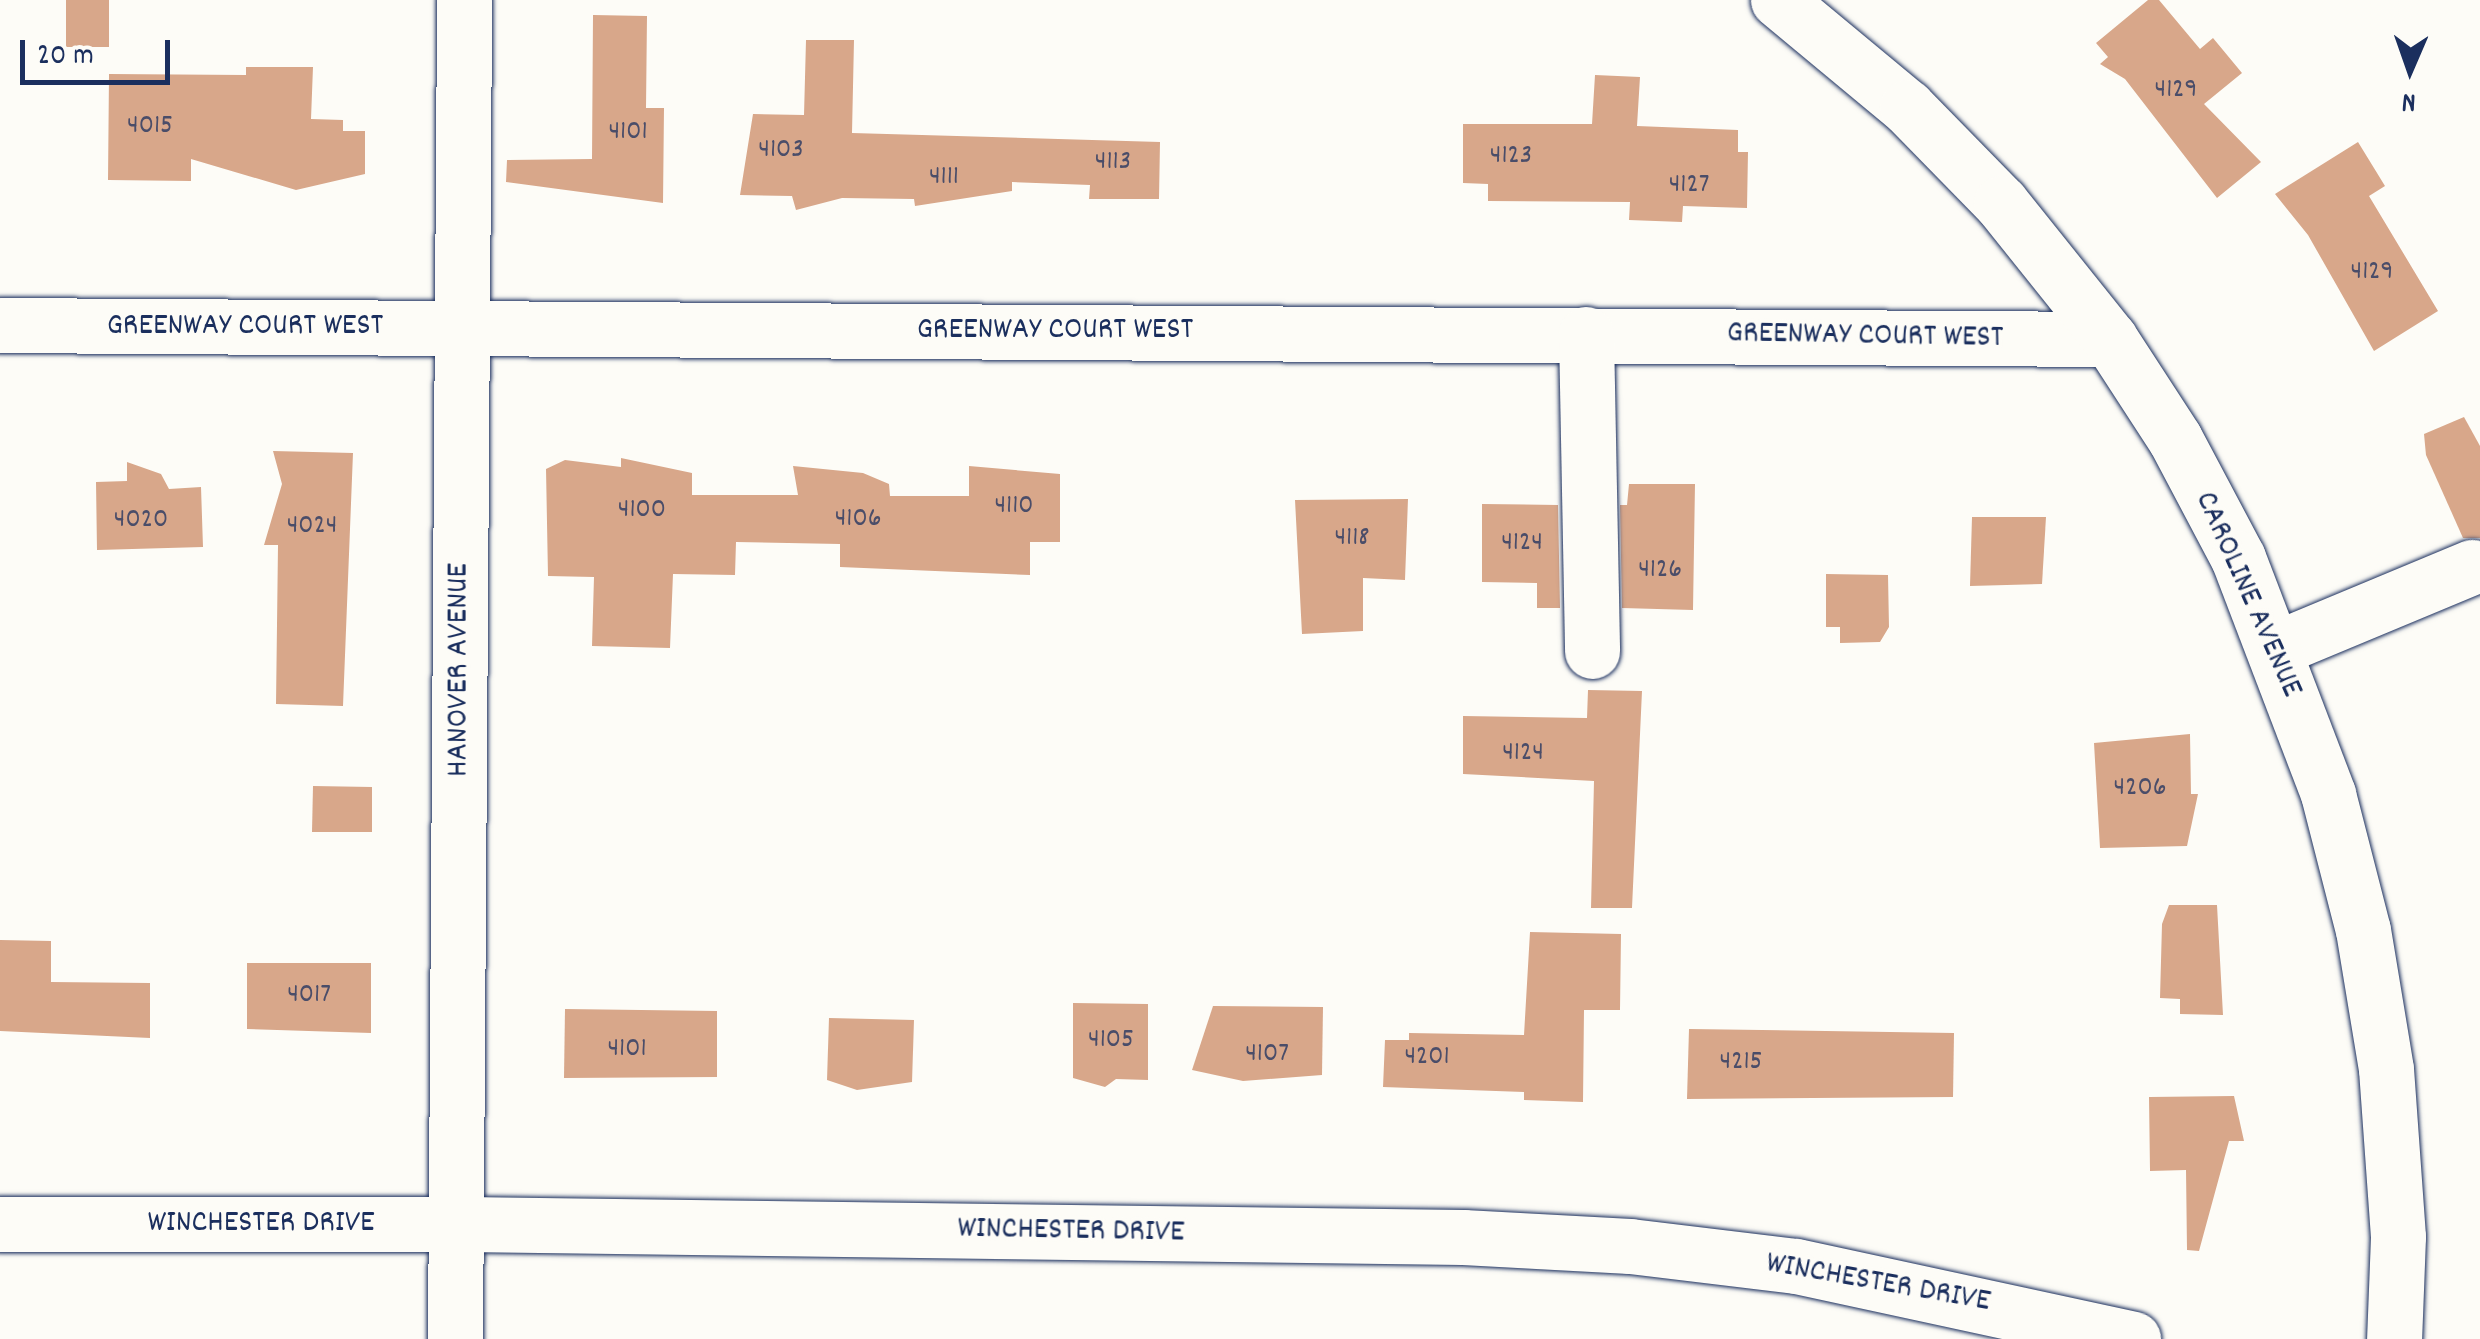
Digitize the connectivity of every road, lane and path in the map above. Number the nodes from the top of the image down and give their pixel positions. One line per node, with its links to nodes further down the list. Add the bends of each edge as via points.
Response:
1 (464, 0): 4 (street, HANOVER AVENUE)
2 (1778, 0): 6 (street, CAROLINE AVENUE, via 1908,108 2001,203)
3 (0, 324): 4 (street, GREENWAY COURT WEST)
4 (462, 328): 5 (street, GREENWAY COURT WEST); 11 (street, HANOVER AVENUE)
5 (1586, 334): 6 (street, GREENWAY COURT WEST); 9 (street)
6 (2110, 339): 8 (street, CAROLINE AVENUE, via 2174,439)
7 (2472, 567): 8 (street)
8 (2277, 648): 14 (street, CAROLINE AVENUE, via 2328,794 2366,948 2386,1070 2398,1237)
9 (1592, 652)
10 (0, 1224): 11 (street, WINCHESTER DRIVE)
11 (456, 1224): 12 (street, HANOVER AVENUE); 13 (street, WINCHESTER DRIVE, via 1464,1237 1630,1246 1796,1266)
12 (455, 1339)
13 (2133, 1339)
14 (2394, 1339)

